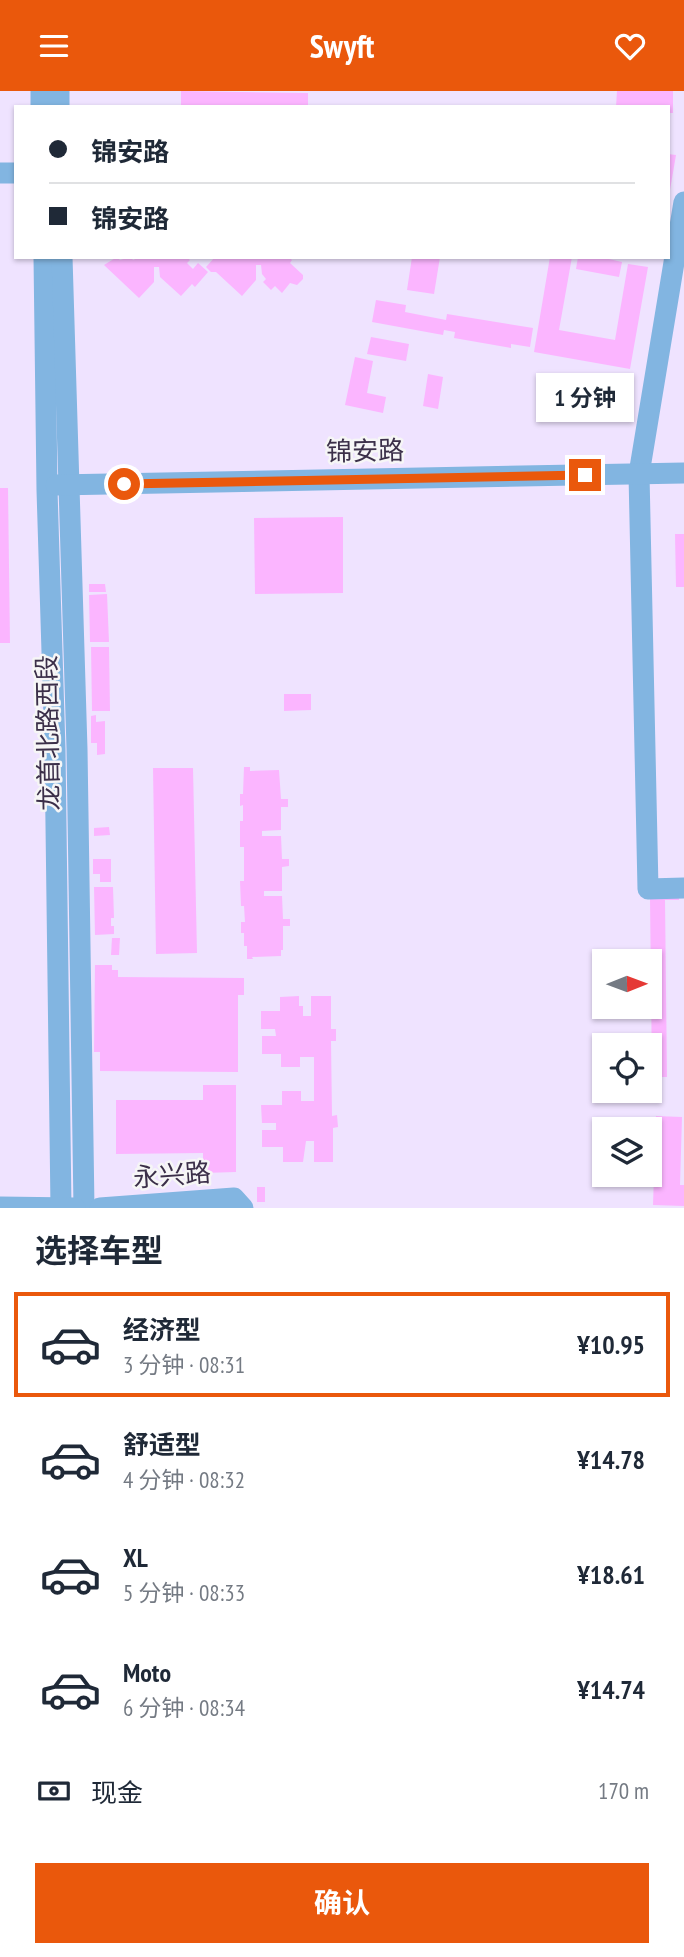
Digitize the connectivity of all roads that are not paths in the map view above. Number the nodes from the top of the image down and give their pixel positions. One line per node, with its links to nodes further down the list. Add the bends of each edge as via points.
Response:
1 (684, 202): 5 (street)
2 (44, 259): 6 (street, 龙首北路西段)
3 (62, 259): 7 (street, 龙首北路西段)
4 (684, 473): 5 (street, 锦安路)
5 (639, 474): 7 (street, 锦安路); 8 (street, via 648,889)
6 (47, 485): 7 (street, 锦安路); 10 (street, 龙首北路西段)
7 (69, 485): 11 (street, 龙首北路西段, via 78,749)
8 (684, 888)
9 (0, 1207): 10 (street)
10 (66, 1207)
11 (84, 1208)
12 (100, 1208): 13 (street, 永兴路, via 234,1198)
13 (243, 1208)

